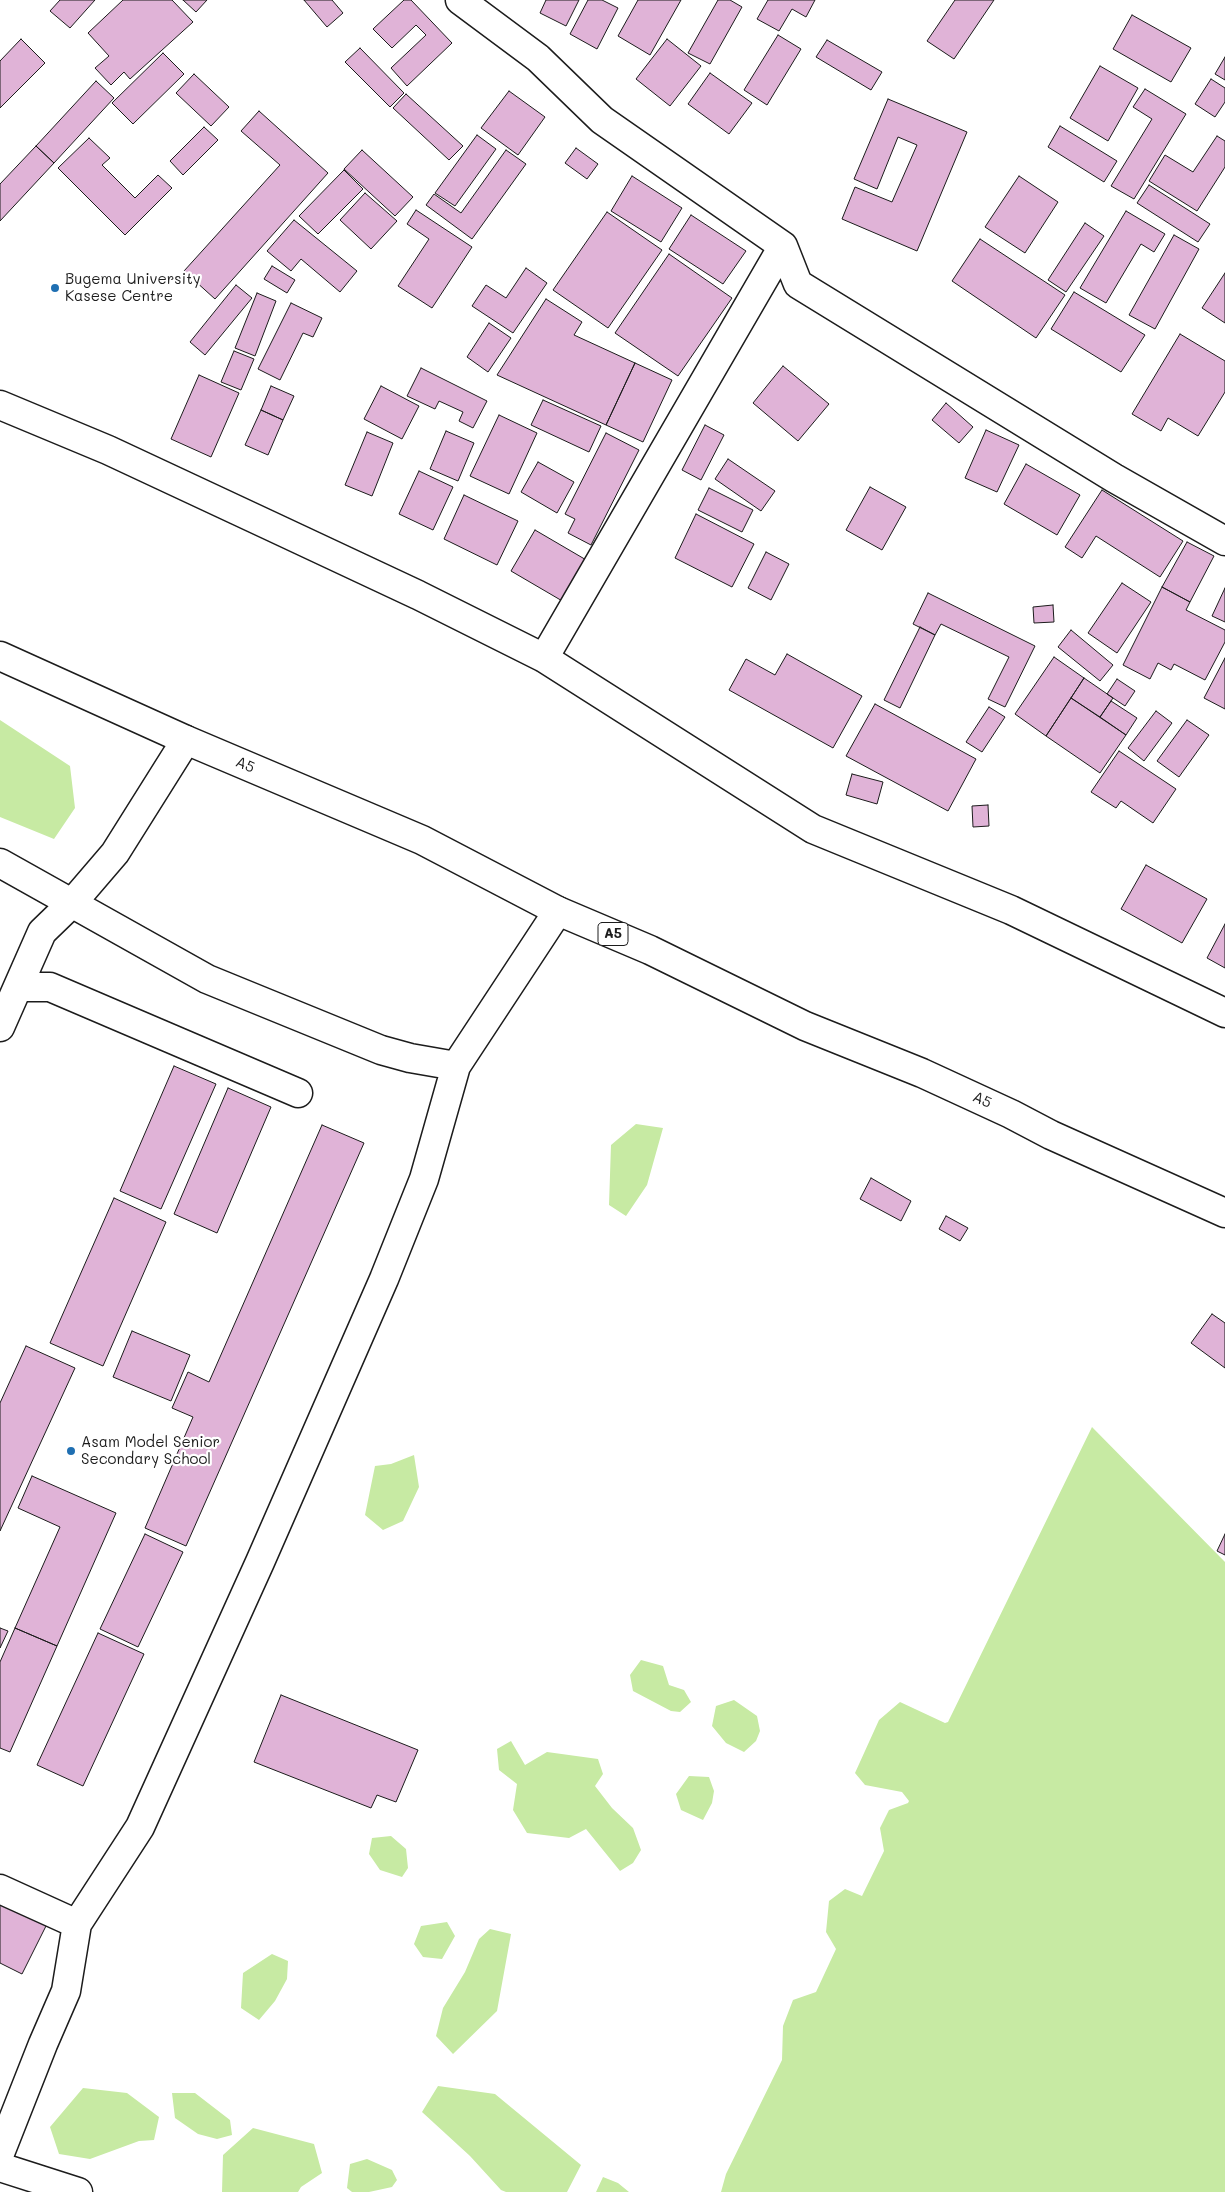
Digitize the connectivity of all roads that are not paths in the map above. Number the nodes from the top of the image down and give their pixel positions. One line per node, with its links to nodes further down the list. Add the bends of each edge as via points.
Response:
1 (460, 0): 2 (main road, via 538,58 602,120)
2 (783, 246): 4 (main road, via 798,284 1114,478); 6 (main road)
3 (0, 405): 6 (main road, via 108,450 418,595)
4 (1225, 541)
5 (0, 656): 7 (main road, A5 / A5)
6 (544, 658): 12 (main road, via 813,829 1011,910)
7 (186, 740): 9 (main road, via 115,853); 10 (main road, A5 / A5, via 422,840)
8 (0, 863): 9 (main road)
9 (73, 902): 11 (main road, via 42,932); 14 (main road, via 207,979 381,1050)
10 (558, 911): 14 (main road); 16 (main road, A5 / A5, via 650,950 805,1026 922,1073)
11 (18, 987): 13 (main road); 15 (main road, via 50,987)
12 (1225, 1012)
13 (0, 1027)
14 (456, 1066): 18 (main road, via 417,1197 260,1562 140,1827)
15 (298, 1093)
16 (1225, 1213)
17 (0, 1889): 18 (main road)
18 (77, 1924): 19 (main road, via 66,1991)
19 (0, 2153)
20 (0, 2167): 21 (main road)
21 (78, 2192)

